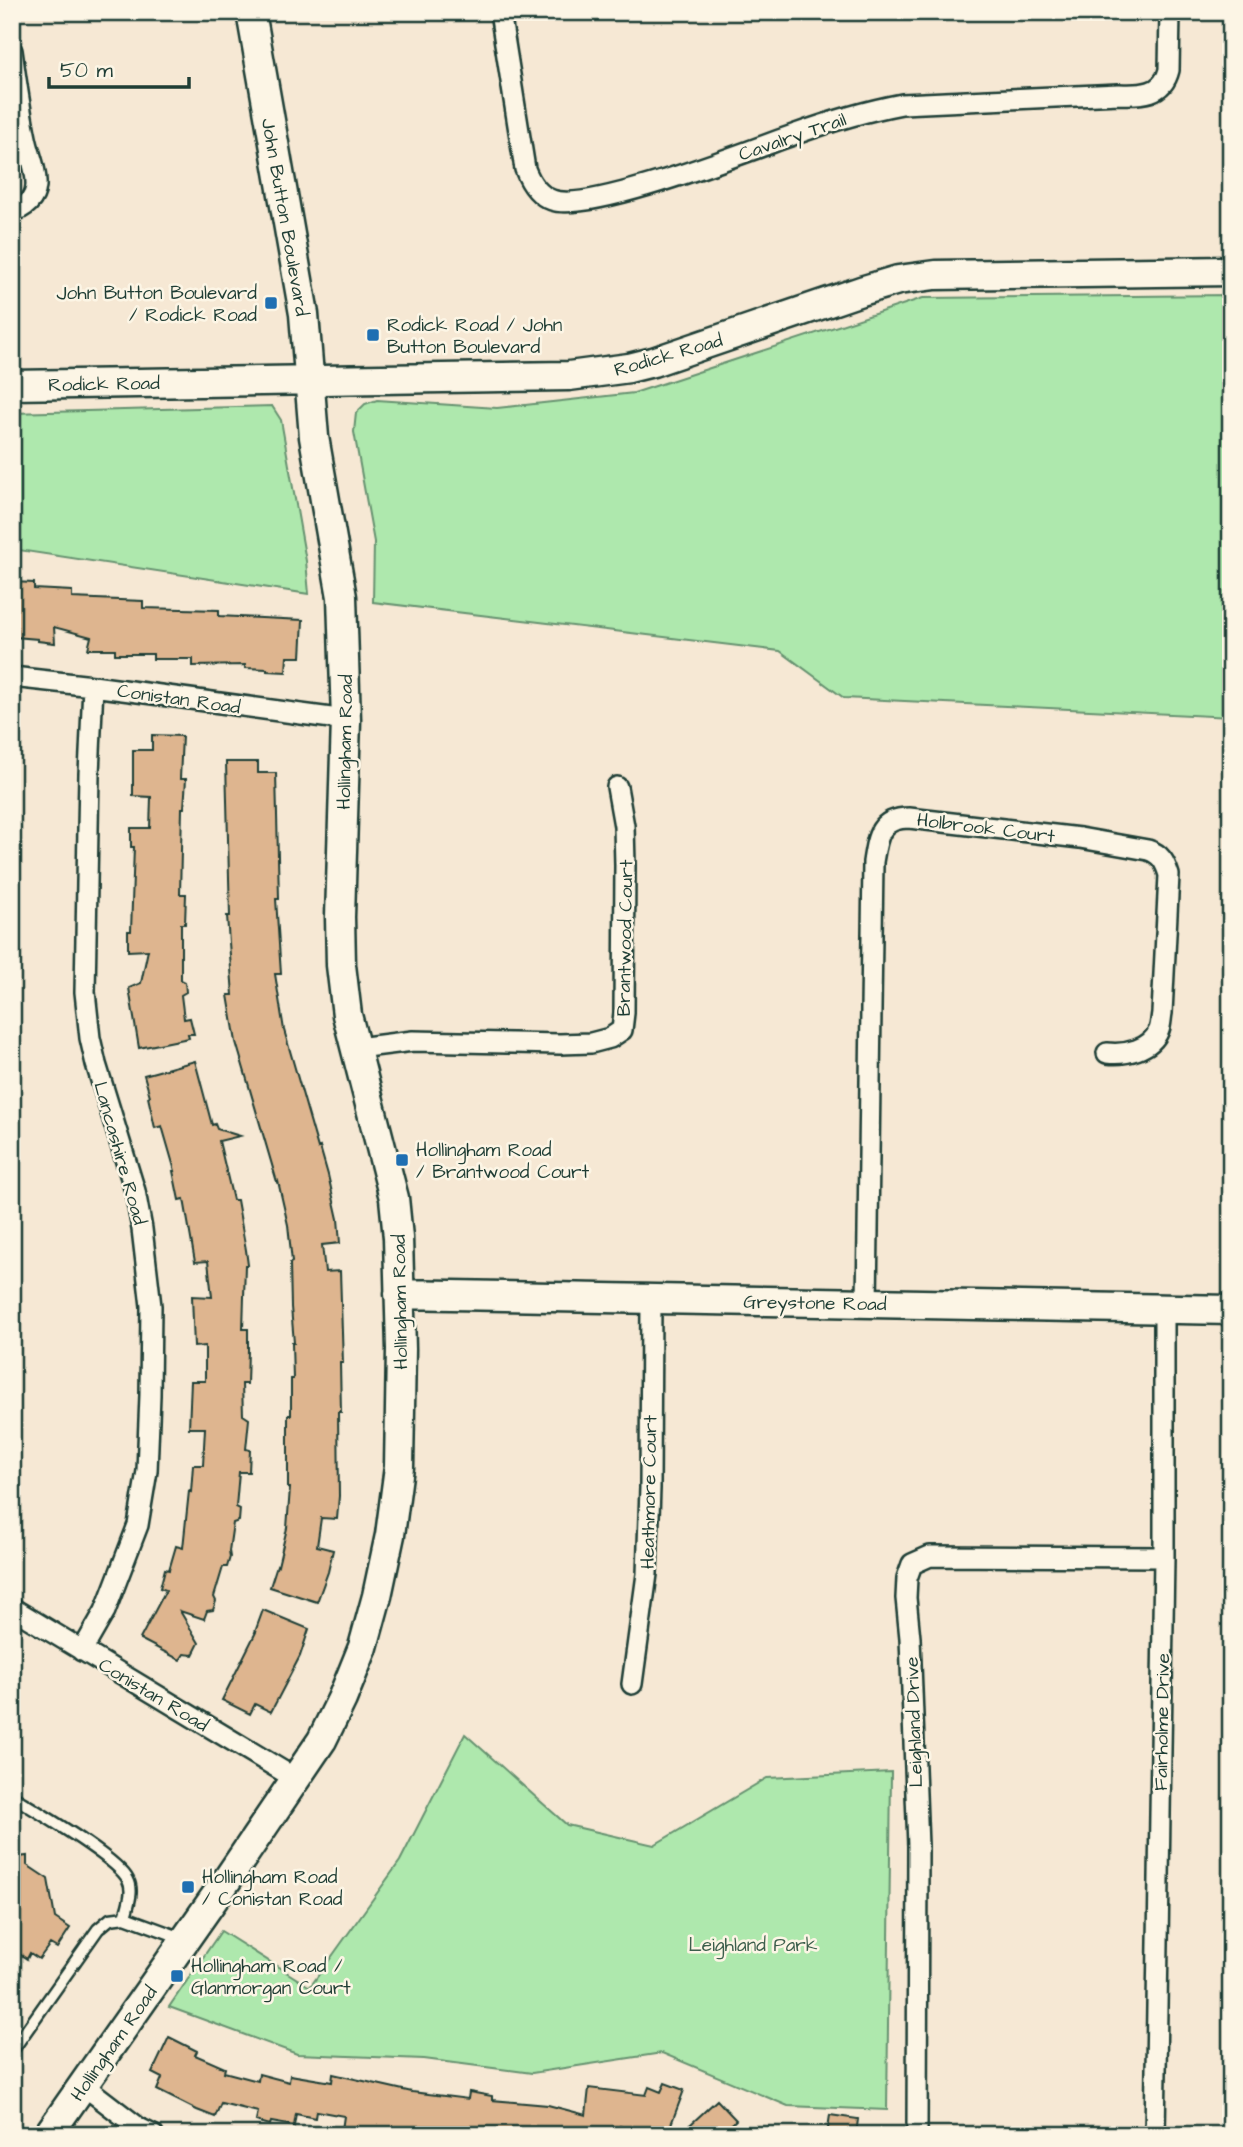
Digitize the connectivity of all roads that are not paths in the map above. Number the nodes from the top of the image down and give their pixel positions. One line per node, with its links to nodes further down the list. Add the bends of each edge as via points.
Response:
1 (251, 12): 7 (street, John Button Boulevard, via 304,314)
2 (500, 12): 3 (street, Cavalry Trail, via 525,169 540,194 567,203 604,198 867,110 902,104 1142,95 1167,79)
3 (1170, 12)
4 (12, 51): 5 (street, via 36,188 32,200)
5 (12, 211)
6 (1231, 271): 7 (street, Rodick Road, via 915,276 629,368 569,376)
7 (309, 380): 8 (street, Rodick Road); 11 (street, Hollingham Road, via 314,438 342,597)
8 (12, 385)
9 (12, 677): 10 (street, Conistan Road)
10 (93, 686): 11 (street, Conistan Road); 22 (street, Lancashire Road, via 86,1004 96,1064 135,1191 151,1306 147,1471 138,1525 105,1611)
11 (346, 720): 13 (street, Hollingham Road, via 341,965)
12 (617, 787): 13 (street, Brantwood Court, via 625,865 622,1030 591,1043 413,1041)
13 (357, 1048): 15 (street, Hollingham Road, via 394,1198)
14 (1107, 1053): 17 (street, Holbrook Court, via 1135,1050 1149,1044 1159,1032 1169,875 1158,854 1080,838 909,818 887,822 873,862)
15 (399, 1294): 16 (street, Greystone Road); 24 (street, Hollingham Road, via 399,1466 390,1535 363,1647 322,1740)
16 (651, 1299): 17 (street, Greystone Road); 23 (street, Heathmore Court, via 647,1574)
17 (867, 1303): 18 (street, Greystone Road)
18 (1164, 1308): 19 (street, Greystone Road); 20 (street, Fairholme Drive)
19 (1231, 1310)
20 (1164, 1557): 32 (street, Leighland Drive, via 930,1556 912,1564 906,1598 918,1846); 33 (street, Fairholme Drive)
21 (12, 1608): 22 (street, Conistan Road)
22 (82, 1651): 24 (street, Conistan Road)
23 (632, 1684)
24 (296, 1779): 27 (street, Hollingham Road)
25 (12, 1796): 26 (lane, via 112,1861 128,1879 131,1892)
26 (125, 1917): 27 (lane); 28 (lane, via 110,1919 98,1929)
27 (185, 1940): 29 (street, Hollingham Road)
28 (12, 2051)
29 (83, 2085): 30 (street, Hollingham Road); 31 (street)
30 (48, 2135)
31 (153, 2135)
32 (918, 2135)
33 (1155, 2135)

